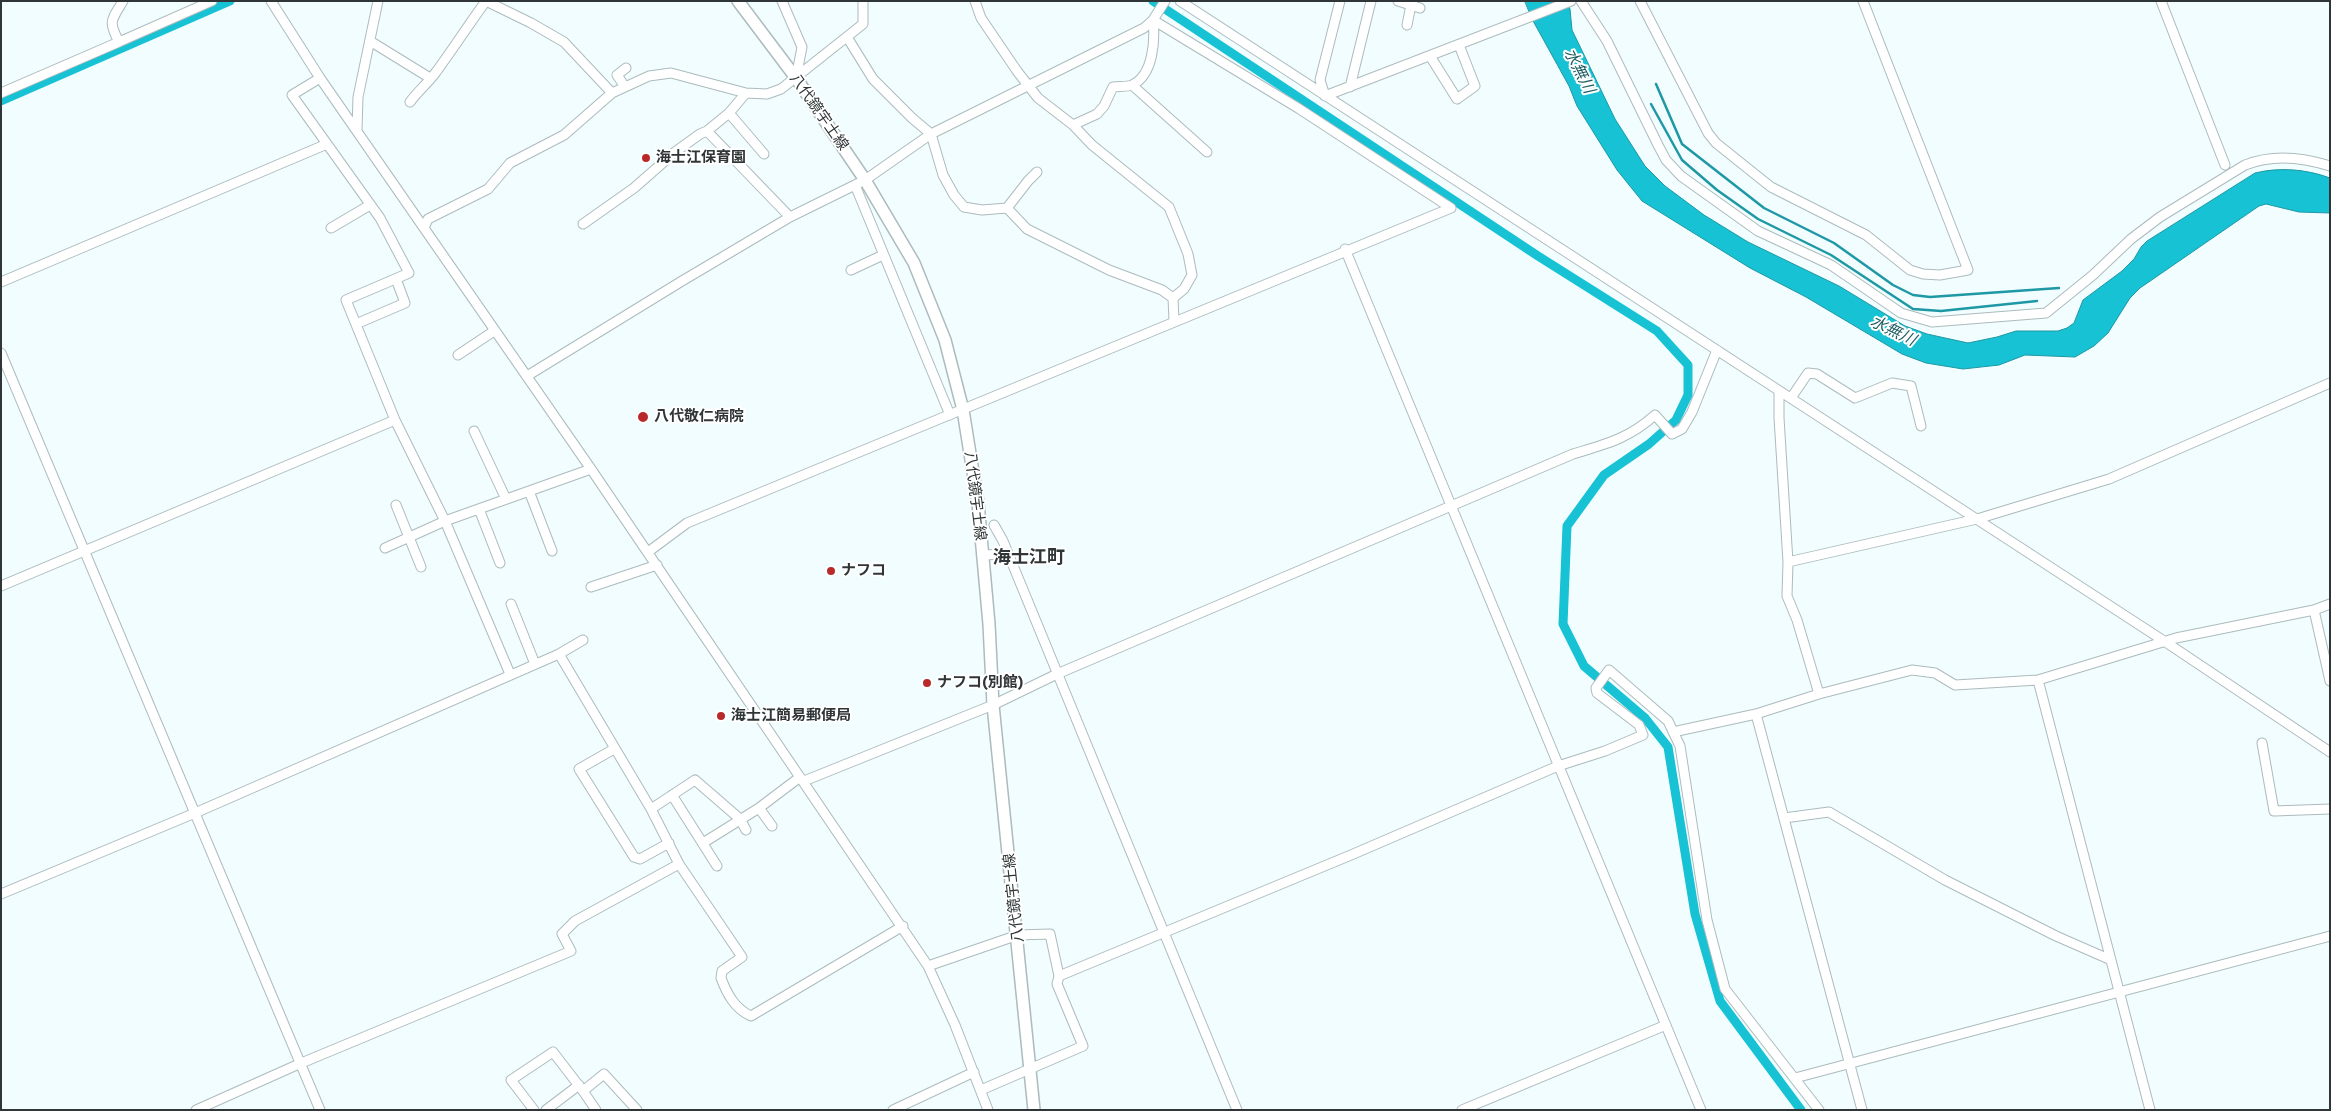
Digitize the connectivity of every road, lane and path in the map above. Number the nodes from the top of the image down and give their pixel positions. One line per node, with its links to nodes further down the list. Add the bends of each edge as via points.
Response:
1 (123, 1): 24 (street, via 111,20)
2 (212, 1): 24 (street)
3 (271, 1): 28 (street)
4 (378, 1): 23 (street)
5 (486, 1): 29 (street); 37 (street, via 564,42)
6 (738, 1): 30 (main road, 八代鏡宇土線)
7 (782, 1): 30 (street, via 802,47)
8 (863, 1): 22 (street, via 863,24)
9 (975, 1): 31 (street, via 981,18)
10 (1165, 1): 20 (street)
11 (1180, 1): 38 (street)
12 (1340, 1): 38 (street, via 1320,80)
13 (1371, 1): 34 (street)
14 (1398, 1): 21 (street, via 1416,6)
15 (1571, 1): 25 (street)
16 (1581, 1): 49 (street, via 1607,41 1666,160 1681,176 1758,231 1831,265 1901,313 1932,322 2046,313 2160,217 2245,164 2258,159 2278,158 2309,159)
17 (1640, 1): 18 (street, via 1708,134 1716,143 1771,187 1866,236 1910,270 1940,275 1968,270)
18 (1863, 1)
19 (2161, 1): 48 (street)
20 (1153, 20): 31 (street, via 1144,28); 32 (street, via 1154,37 1146,73); 58 (street, via 1298,108 1450,208)
21 (1407, 24)
22 (846, 38): 30 (street); 44 (street, via 874,79)
23 (370, 41): 29 (street); 42 (street, via 358,98)
24 (119, 42): 36 (street)
25 (1458, 45): 26 (street); 26 (street, via 1474,86 1457,99)
26 (1430, 56): 34 (street)
27 (626, 68): 33 (street, via 617,75)
28 (320, 78): 42 (street); 45 (street, via 292,95)
29 (430, 78): 39 (street)
30 (796, 78): 35 (street, via 767,94); 51 (main road, 八代鏡宇土線)
31 (1029, 85): 41 (street, via 1038,98); 44 (street)
32 (1132, 85): 41 (street, via 1113,87 1097,114); 46 (street)
33 (625, 87): 35 (street, via 649,76 671,73); 37 (street)
34 (1350, 87): 38 (street)
35 (746, 92): 40 (street)
36 (1, 93)
37 (612, 93): 57 (street, via 564,135 510,163 488,188 428,219)
38 (1325, 96): 67 (street)
39 (410, 102)
40 (729, 113): 43 (street); 47 (street)
41 (1073, 125): 63 (street, via 1092,145 1169,207 1188,254 1192,276)
42 (357, 129): 57 (street)
43 (707, 131): 54 (street); 55 (street)
44 (931, 134): 51 (street); 53 (street, via 943,175 964,207 982,210)
45 (327, 144): 52 (street); 62 (street)
46 (1207, 152)
47 (764, 154)
48 (2225, 165)
49 (2330, 166)
50 (1038, 172): 53 (street)
51 (860, 183): 54 (street); 59 (street); 74 (main road, 八代鏡宇土線, via 914,262 945,340)
52 (370, 204): 56 (street); 61 (street, via 409,274)
53 (1007, 208): 63 (street, via 1027,230 1109,270 1162,290)
54 (790, 217): 70 (street)
55 (583, 224)
56 (331, 228)
57 (424, 228): 66 (street)
58 (1345, 250): 64 (street); 83 (street)
59 (883, 255): 60 (street); 75 (street)
60 (851, 270)
61 (396, 279): 65 (street, via 346,300); 65 (street, via 408,304)
62 (1, 282)
63 (1173, 298): 64 (street)
64 (1174, 321): 74 (street)
65 (356, 324): 76 (street)
66 (494, 331): 69 (street); 70 (street)
67 (1717, 350): 72 (street); 83 (street, via 1682,429 1672,434 1655,415 1622,439 1573,454)
68 (1, 353): 90 (street)
69 (458, 354)
70 (527, 376): 79 (street)
71 (2330, 383): 85 (street, via 2108,479)
72 (1779, 391): 73 (street); 95 (street)
73 (1791, 398): 77 (street, via 1808,373 1816,374 1855,398 1892,382 1911,386); 85 (street)
74 (963, 410): 75 (street); 94 (main road, 八代鏡宇土線, via 978,503)
75 (950, 415): 92 (street, via 687,523)
76 (395, 420): 86 (street); 90 (street)
77 (1921, 426)
78 (474, 431): 81 (street)
79 (591, 469): 80 (street); 92 (street)
80 (529, 491): 81 (street); 91 (street)
81 (506, 499): 84 (street)
82 (396, 505): 88 (street)
83 (1452, 507): 109 (street); 119 (street)
84 (479, 509): 86 (street); 96 (street)
85 (1977, 519): 95 (street); 105 (street)
86 (445, 521): 88 (street); 108 (street)
87 (994, 525): 93 (street)
88 (411, 538): 89 (street); 98 (street)
89 (385, 548)
90 (84, 551): 99 (street); 125 (street)
91 (552, 551)
92 (648, 552): 97 (street)
93 (1008, 554): 94 (street); 109 (street)
94 (982, 556): 113 (main road, 八代鏡宇土線)
95 (1788, 562): 112 (street, via 1787,596)
96 (500, 563)
97 (657, 565): 100 (street); 120 (street)
98 (422, 568)
99 (1, 586)
100 (591, 587)
101 (511, 604): 107 (street)
102 (2330, 604): 103 (street)
103 (2314, 610): 105 (street); 111 (street)
104 (583, 640): 106 (street)
105 (2165, 642): 110 (street); 118 (street)
106 (559, 654): 107 (street); 117 (street)
107 (535, 664): 108 (street)
108 (510, 674): 125 (street)
109 (1057, 674): 113 (street); 136 (street)
110 (2038, 680): 112 (street, via 1955,685 1934,673 1912,670); 139 (street)
111 (2330, 681)
112 (1819, 694): 114 (street)
113 (993, 705): 120 (street); 137 (main road, 八代鏡宇土線)
114 (1756, 714): 115 (street); 126 (street)
115 (1673, 732): 119 (street, via 1668,721 1609,670 1596,688 1597,693 1639,725 1643,735); 148 (street, via 1680,746 1707,920 1725,989)
116 (2262, 743): 124 (street, via 2274,811)
117 (614, 749): 123 (street); 130 (street, via 579,769 634,857 640,859)
118 (2330, 752)
119 (1558, 766): 136 (street); 143 (street)
120 (802, 779): 122 (street); 135 (street)
121 (672, 795): 123 (street); 127 (street, via 695,780); 131 (street)
122 (759, 808): 127 (street); 128 (street)
123 (651, 809): 130 (street)
124 (2330, 809)
125 (195, 813): 134 (street); 145 (street)
126 (1784, 818): 139 (street, via 1829,812 1945,880); 144 (street)
127 (740, 819): 129 (street); 131 (street)
128 (772, 826)
129 (746, 830)
130 (668, 843): 132 (street)
131 (703, 843): 133 (street)
132 (679, 864): 135 (street, via 742,957 722,971 721,978 737,1008 751,1016); 145 (street, via 574,921 562,934 571,951)
133 (717, 866)
134 (1, 894)
135 (902, 926): 140 (street)
136 (1163, 933): 141 (street); 160 (street)
137 (1018, 935): 140 (street); 141 (street, via 1050,934); 146 (main road, 八代鏡宇土線)
138 (2330, 936): 142 (street)
139 (2111, 960): 142 (street)
140 (928, 966): 147 (street)
141 (1059, 976): 146 (street, via 1058,984 1083,1046)
142 (2120, 992): 144 (street); 165 (street)
143 (1666, 1025): 161 (street); 162 (street)
144 (1850, 1062): 148 (street); 164 (street)
145 (300, 1064): 151 (street); 152 (street)
146 (1030, 1068): 150 (street); 159 (main road, 八代鏡宇土線)
147 (974, 1072): 150 (street); 157 (street)
148 (1795, 1078): 163 (street)
149 (581, 1088): 153 (street, via 553,1052 511,1080); 154 (street); 155 (street); 156 (street, via 604,1074)
150 (981, 1090): 158 (street)
151 (196, 1110)
152 (320, 1110)
153 (534, 1110)
154 (546, 1110)
155 (596, 1110)
156 (637, 1110)
157 (893, 1110)
158 (988, 1110)
159 (1034, 1110)
160 (1237, 1110)
161 (1462, 1110)
162 (1701, 1110)
163 (1819, 1110)
164 (1862, 1110)
165 (2150, 1110)

